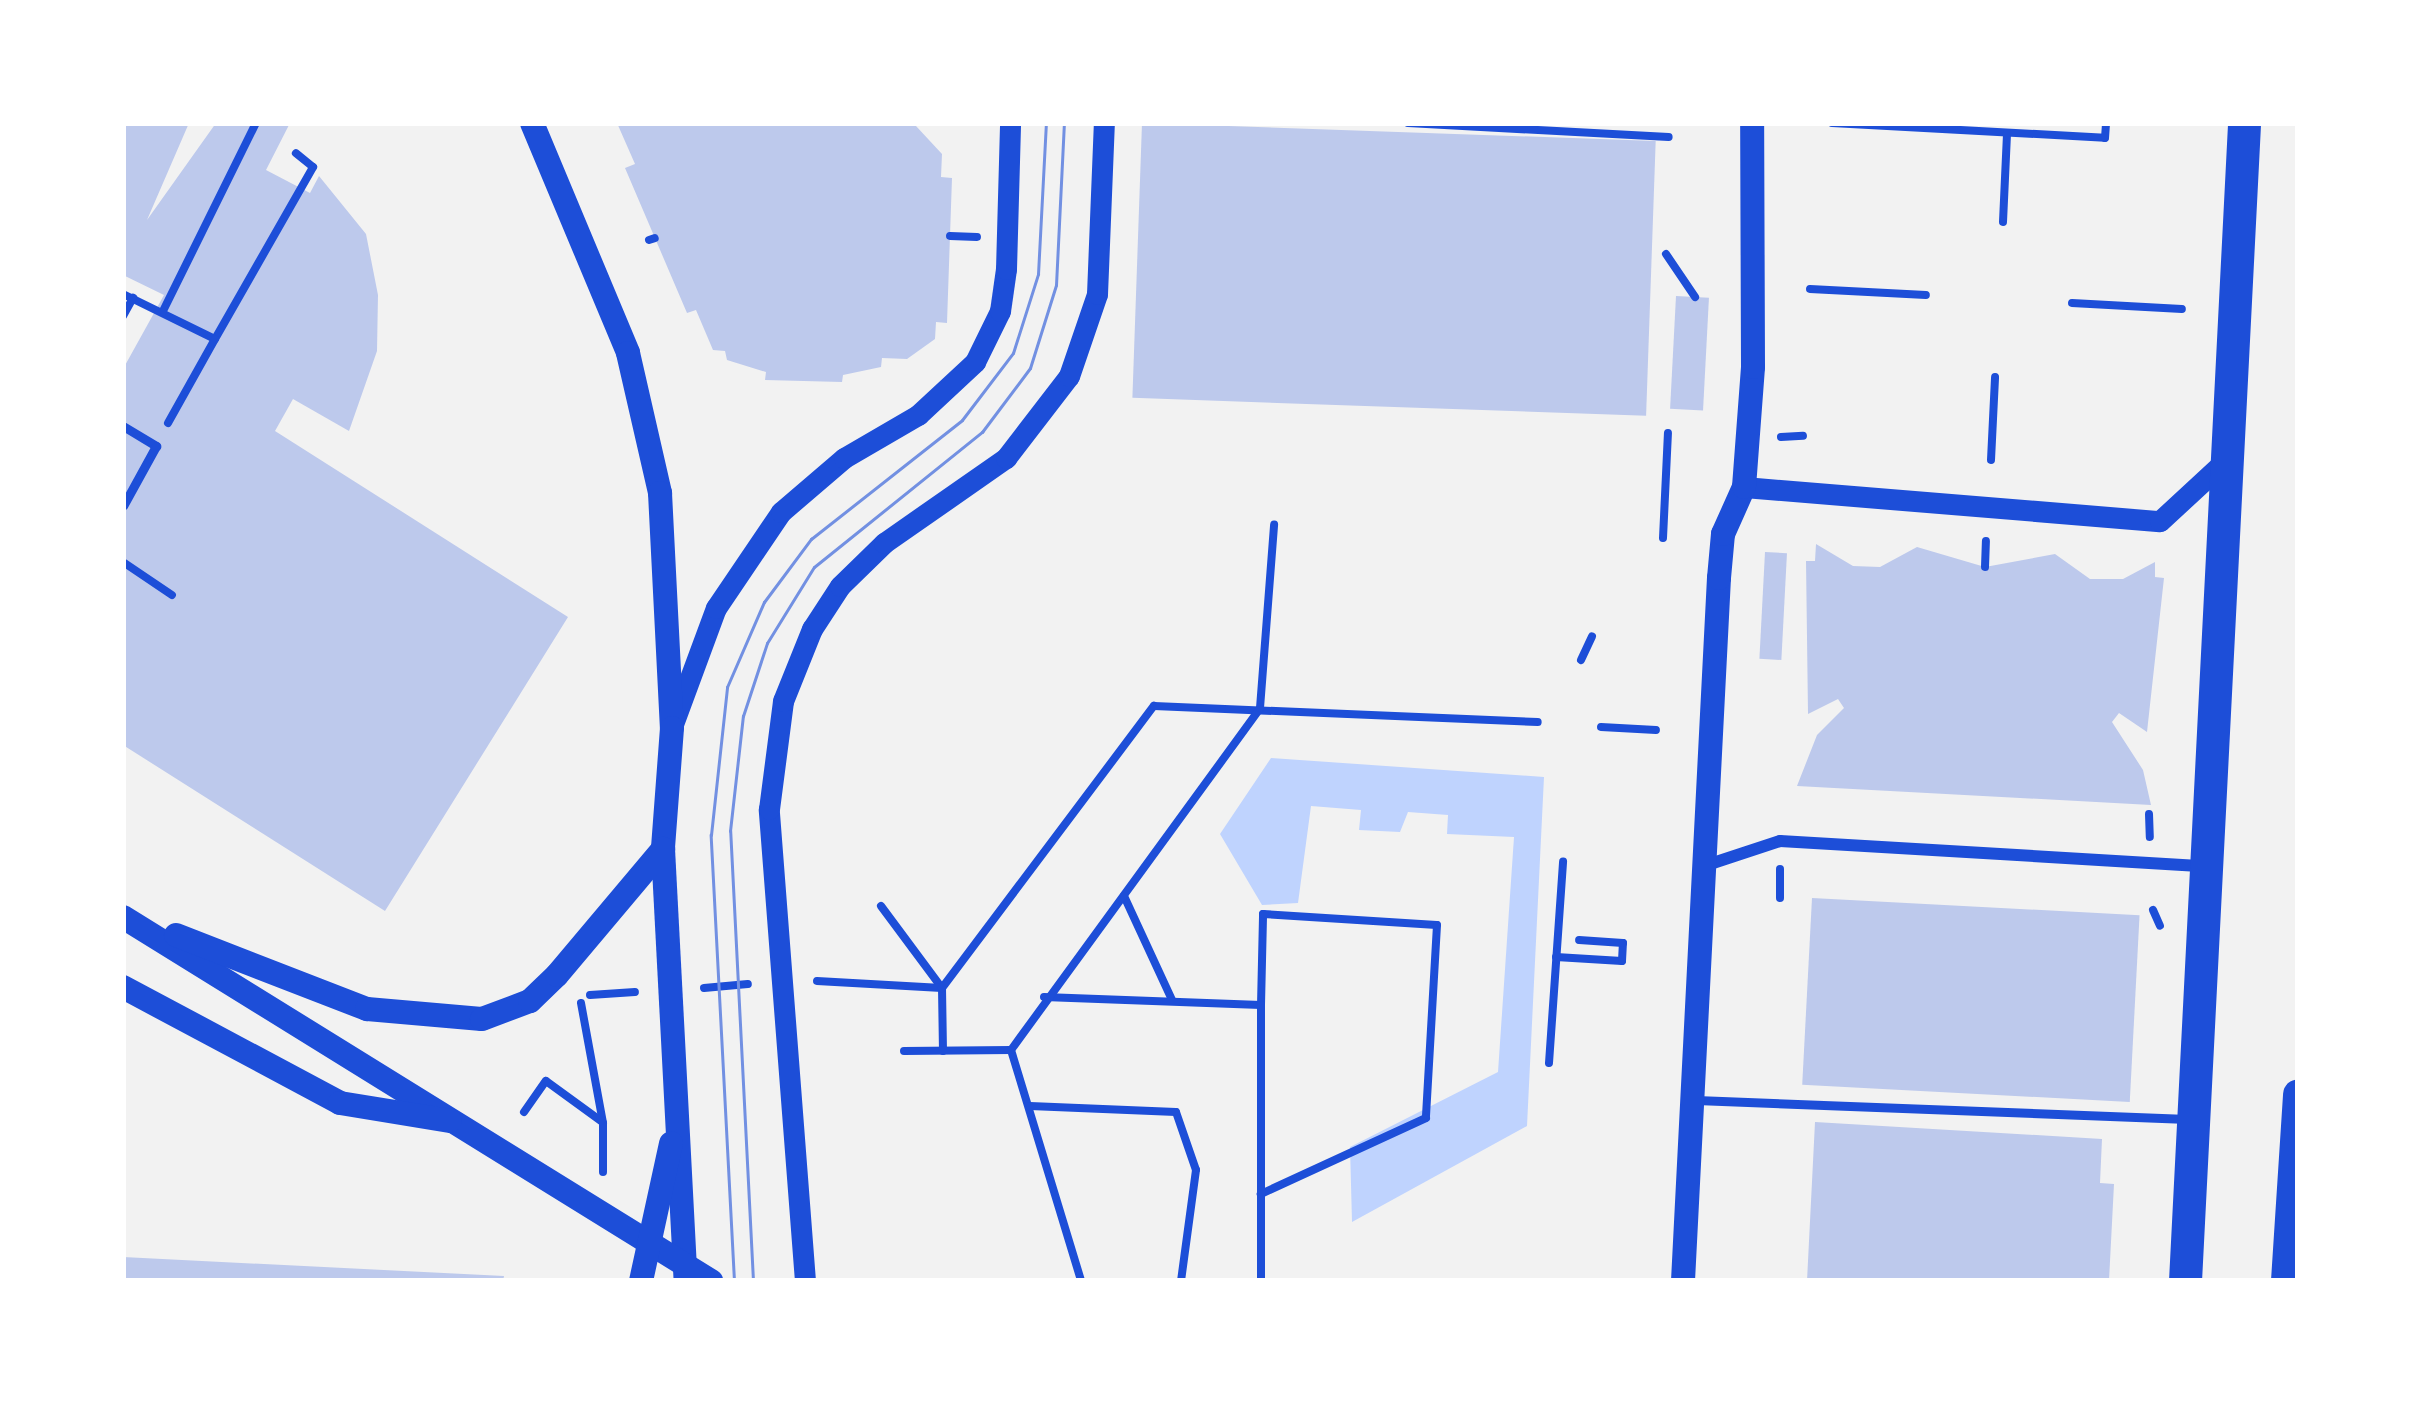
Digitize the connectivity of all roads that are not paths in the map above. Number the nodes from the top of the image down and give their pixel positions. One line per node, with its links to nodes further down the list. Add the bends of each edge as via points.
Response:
1 (532, 123): 10 (main road, via 646,415 669,579)
2 (1010, 123): 10 (street, via 1000,311 975,362 918,415 844,458 782,512 716,608)
3 (1104, 123): 25 (street, via 1097,294 1069,376 1006,458 884,543 840,586 783,701 769,809)
4 (1752, 123): 8 (main road, via 1758,260)
5 (2244, 123): 7 (highway)
6 (123, 426): 9 (lane, via 156,446)
7 (2225, 461): 8 (street, via 2160,521); 13 (highway)
8 (1744, 488): 12 (main road, via 1723,534)
9 (123, 506)
10 (672, 728): 11 (main road)
11 (663, 849): 14 (main road, via 530,1001 482,1019 367,1009); 18 (main road)
12 (1704, 866): 13 (street, via 1780,841); 17 (main road)
13 (2210, 867): 19 (highway)
14 (123, 915): 20 (main road)
15 (123, 987): 20 (main road, via 340,1103)
16 (2298, 1094): 27 (main road)
17 (1690, 1100): 19 (lane); 26 (main road)
18 (676, 1118): 22 (main road); 23 (main road)
19 (2194, 1119): 21 (highway)
20 (461, 1123): 24 (main road)
21 (2185, 1280)
22 (641, 1281)
23 (686, 1281)
24 (711, 1281)
25 (805, 1281)
26 (1684, 1281)
27 (2286, 1281)

